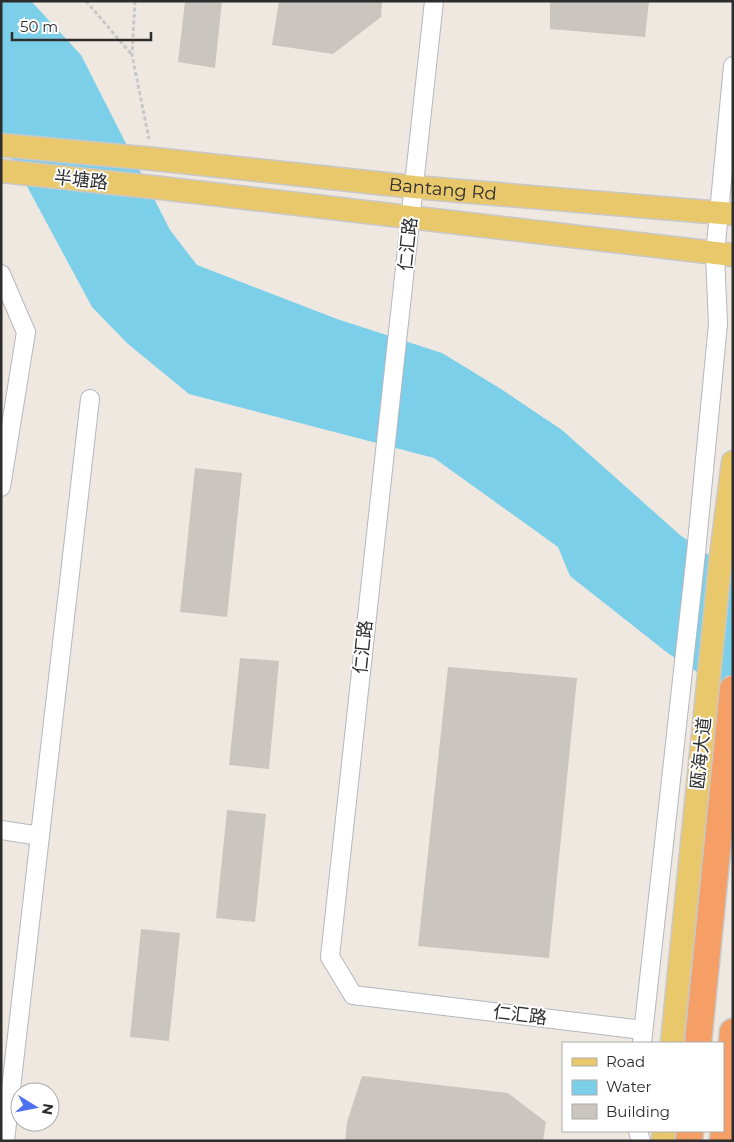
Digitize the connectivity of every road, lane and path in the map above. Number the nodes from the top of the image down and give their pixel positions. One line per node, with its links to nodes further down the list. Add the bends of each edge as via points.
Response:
1 (86, 1): 4 (path)
2 (135, 1): 4 (path)
3 (434, 1): 9 (street, 仁汇路)
4 (132, 55): 7 (path)
5 (733, 66): 11 (street)
6 (9, 146): 7 (main road, 半塘路)
7 (154, 159): 9 (main road, Bantang Rd)
8 (1, 171): 10 (main road, 半塘路)
9 (414, 187): 11 (main road, Bantang Rd); 12 (street, 仁汇路)
10 (161, 188): 12 (main road, Bantang Rd)
11 (725, 214): 13 (street)
12 (410, 218): 13 (main road, Bantang Rd); 22 (street, 仁汇路, via 330,956 353,995)
13 (724, 254): 22 (street, via 696,553)
14 (1, 274): 17 (street, via 26,332)
15 (90, 399): 20 (street)
16 (733, 462): 23 (main road, 瓯海大道)
17 (1, 487)
18 (733, 689): 24 (highway, 瓯海大道)
19 (1, 830): 20 (street)
20 (40, 836): 26 (street)
21 (733, 1032): 25 (highway)
22 (643, 1037)
23 (672, 1042)
24 (698, 1042)
25 (724, 1130)
26 (5, 1141)

